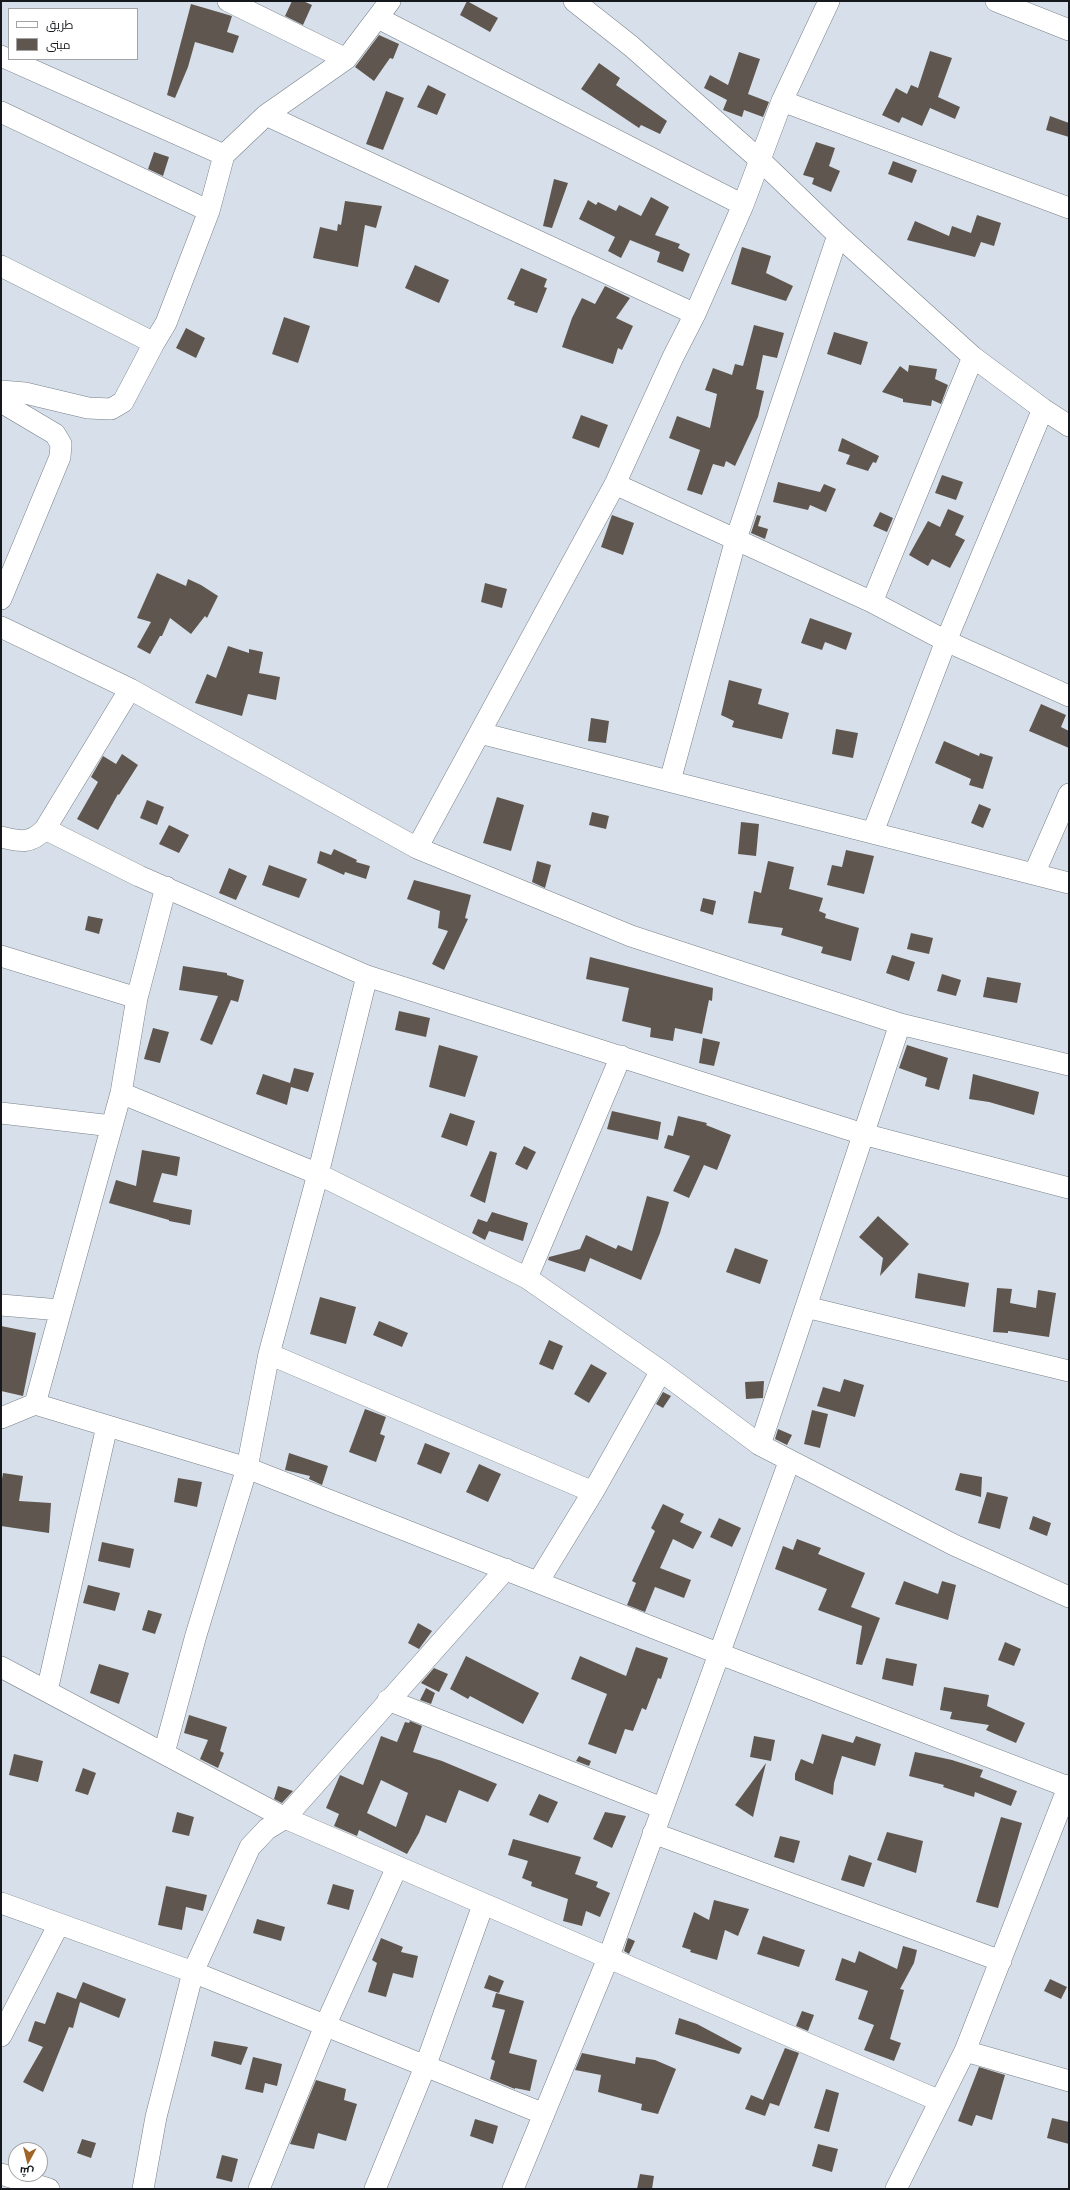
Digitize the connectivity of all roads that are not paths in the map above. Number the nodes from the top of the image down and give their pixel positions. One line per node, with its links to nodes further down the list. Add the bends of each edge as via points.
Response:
1 (228, 1): 8 (street)
2 (390, 1): 6 (street)
3 (574, 1): 14 (street, via 631,46)
4 (829, 1): 10 (street)
5 (996, 1): 7 (street)
6 (378, 18): 8 (street); 15 (street)
7 (1069, 30)
8 (346, 58): 12 (street)
9 (10, 60): 13 (street)
10 (782, 101): 14 (street); 16 (street)
11 (1, 112): 17 (street)
12 (266, 115): 13 (street); 20 (street)
13 (224, 155): 17 (street)
14 (761, 161): 15 (street); 18 (street)
15 (743, 206): 20 (street)
16 (1069, 208)
17 (209, 211): 21 (street, via 166,323)
18 (838, 235): 22 (street); 28 (street)
19 (1, 266): 21 (street)
20 (695, 314): 27 (street)
21 (154, 343): 23 (street, via 123,402 111,409 88,408 25,393)
22 (973, 357): 25 (street); 30 (street)
23 (1, 391)
24 (1, 402): 29 (street, via 55,434 61,444 60,456)
25 (1043, 409): 26 (street); 32 (street)
26 (1069, 426)
27 (615, 484): 28 (street); 35 (street)
28 (736, 539): 30 (street); 36 (street)
29 (1, 599)
30 (872, 602): 32 (street)
31 (1, 626): 33 (street)
32 (946, 641): 34 (street); 39 (street)
33 (130, 689): 38 (street); 41 (street)
34 (1069, 696)
35 (480, 732): 36 (street); 41 (street)
36 (670, 781): 39 (street)
37 (1069, 794): 42 (street)
38 (45, 829): 40 (street, via 37,838 21,842); 44 (street)
39 (872, 832): 42 (street)
40 (1, 837)
41 (417, 848): 48 (street, via 631,936)
42 (1034, 874): 43 (street)
43 (1069, 883)
44 (166, 887): 46 (street); 47 (street)
45 (1, 956): 47 (street)
46 (367, 976): 49 (street); 55 (street)
47 (137, 998): 51 (street)
48 (900, 1024): 50 (street); 54 (street)
49 (621, 1056): 54 (street); 57 (street)
50 (1069, 1065)
51 (121, 1093): 53 (street); 55 (street)
52 (1, 1113): 53 (street)
53 (112, 1126): 60 (street)
54 (863, 1134): 56 (street); 59 (street)
55 (318, 1174): 57 (street); 61 (street)
56 (1069, 1188)
57 (527, 1278): 62 (street)
58 (1, 1305): 60 (street)
59 (806, 1306): 63 (street); 67 (street)
60 (60, 1310): 64 (street)
61 (269, 1354): 69 (street); 70 (street)
62 (661, 1370): 67 (street); 70 (street)
63 (1069, 1371)
64 (35, 1404): 65 (street); 66 (street)
65 (1, 1418)
66 (108, 1426): 69 (street); 76 (street)
67 (760, 1445): 68 (street)
68 (789, 1462): 73 (street, via 954,1545); 74 (street)
69 (247, 1468): 71 (street); 78 (street)
70 (593, 1492): 72 (street)
71 (506, 1569): 72 (street); 77 (street)
72 (538, 1582): 74 (street)
73 (1069, 1597)
74 (720, 1654): 79 (street); 80 (street)
75 (1, 1667): 76 (street)
76 (47, 1691): 78 (street)
77 (388, 1700): 80 (street); 81 (street)
78 (164, 1753): 81 (street)
79 (1069, 1786): 82 (street)
80 (662, 1808): 83 (street)
81 (285, 1818): 84 (street); 90 (street, via 267,1828 250,1847)
82 (1063, 1826): 89 (street)
83 (653, 1833): 88 (street); 89 (street)
84 (396, 1867): 86 (street); 91 (street)
85 (1, 1903): 87 (street)
86 (484, 1904): 88 (street); 94 (street)
87 (59, 1924): 90 (street); 92 (street)
88 (609, 1956): 96 (street); 97 (street)
89 (1001, 1961): 93 (street)
90 (193, 1972): 91 (street); 100 (street, via 156,2117)
91 (325, 2026): 94 (street); 101 (street)
92 (1, 2036)
93 (965, 2051): 95 (street); 96 (street)
94 (425, 2067): 97 (street); 102 (street)
95 (1069, 2081)
96 (940, 2101): 104 (street)
97 (544, 2114): 103 (street)
98 (1, 2174): 99 (street)
99 (49, 2189)
100 (143, 2189)
101 (259, 2189)
102 (375, 2189)
103 (513, 2189)
104 (896, 2189)

